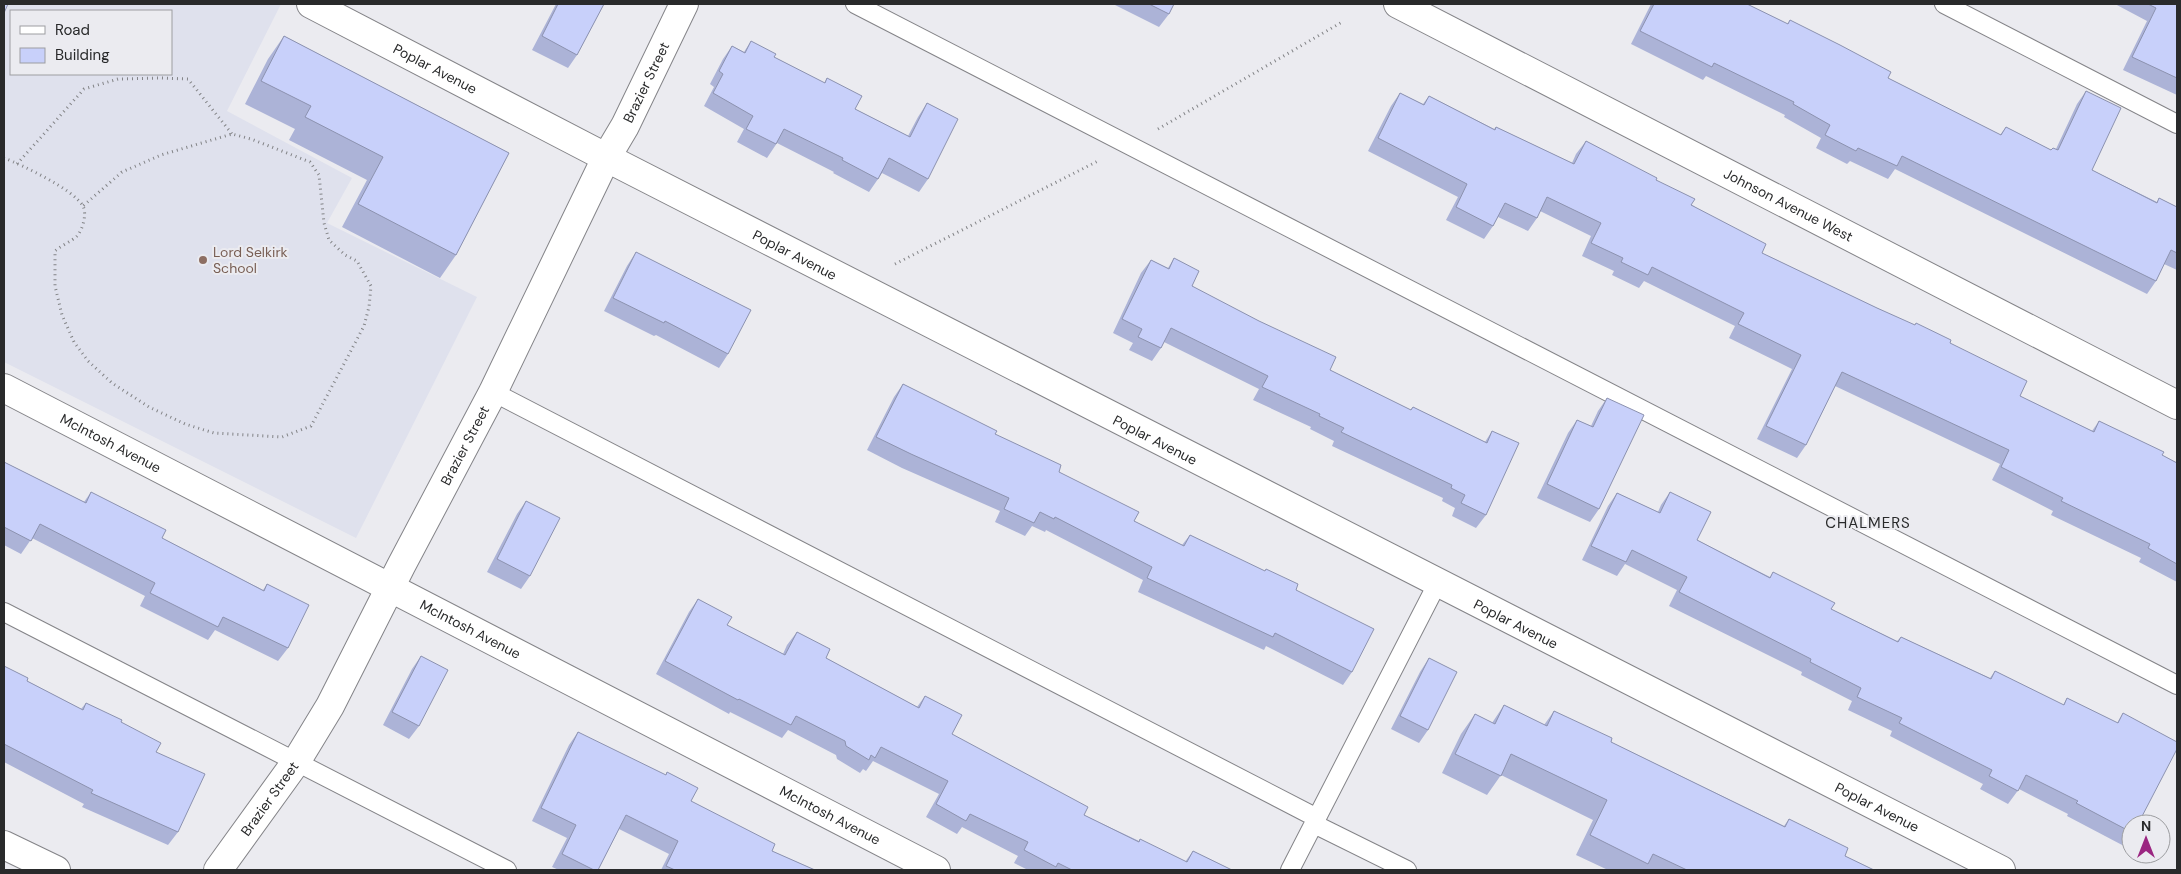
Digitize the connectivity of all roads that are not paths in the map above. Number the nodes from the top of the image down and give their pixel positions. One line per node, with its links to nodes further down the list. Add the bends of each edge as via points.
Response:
1 (311, 4): 7 (street, Poplar Avenue)
2 (684, 4): 7 (street, Brazier Street)
3 (855, 4): 14 (lane)
4 (1398, 4): 10 (street, Johnson Avenue West)
5 (1944, 4): 6 (lane)
6 (2177, 124)
7 (606, 158): 9 (street, Brazier Street); 11 (street, Poplar Avenue)
8 (4, 388): 12 (street, McIntosh Avenue)
9 (493, 392): 12 (street, Brazier Street); 16 (lane)
10 (2177, 405)
11 (1436, 584): 16 (lane); 24 (street, Poplar Avenue)
12 (390, 589): 15 (street, Brazier Street, via 330,706); 21 (street, McIntosh Avenue)
13 (4, 612): 15 (lane)
14 (2177, 685)
15 (296, 762): 19 (street, Brazier Street); 20 (lane)
16 (1316, 821): 22 (lane); 23 (lane)
17 (4, 844): 18 (street)
18 (56, 870)
19 (218, 870)
20 (507, 870)
21 (936, 870)
22 (1290, 870)
23 (1407, 870)
24 (2001, 870)

